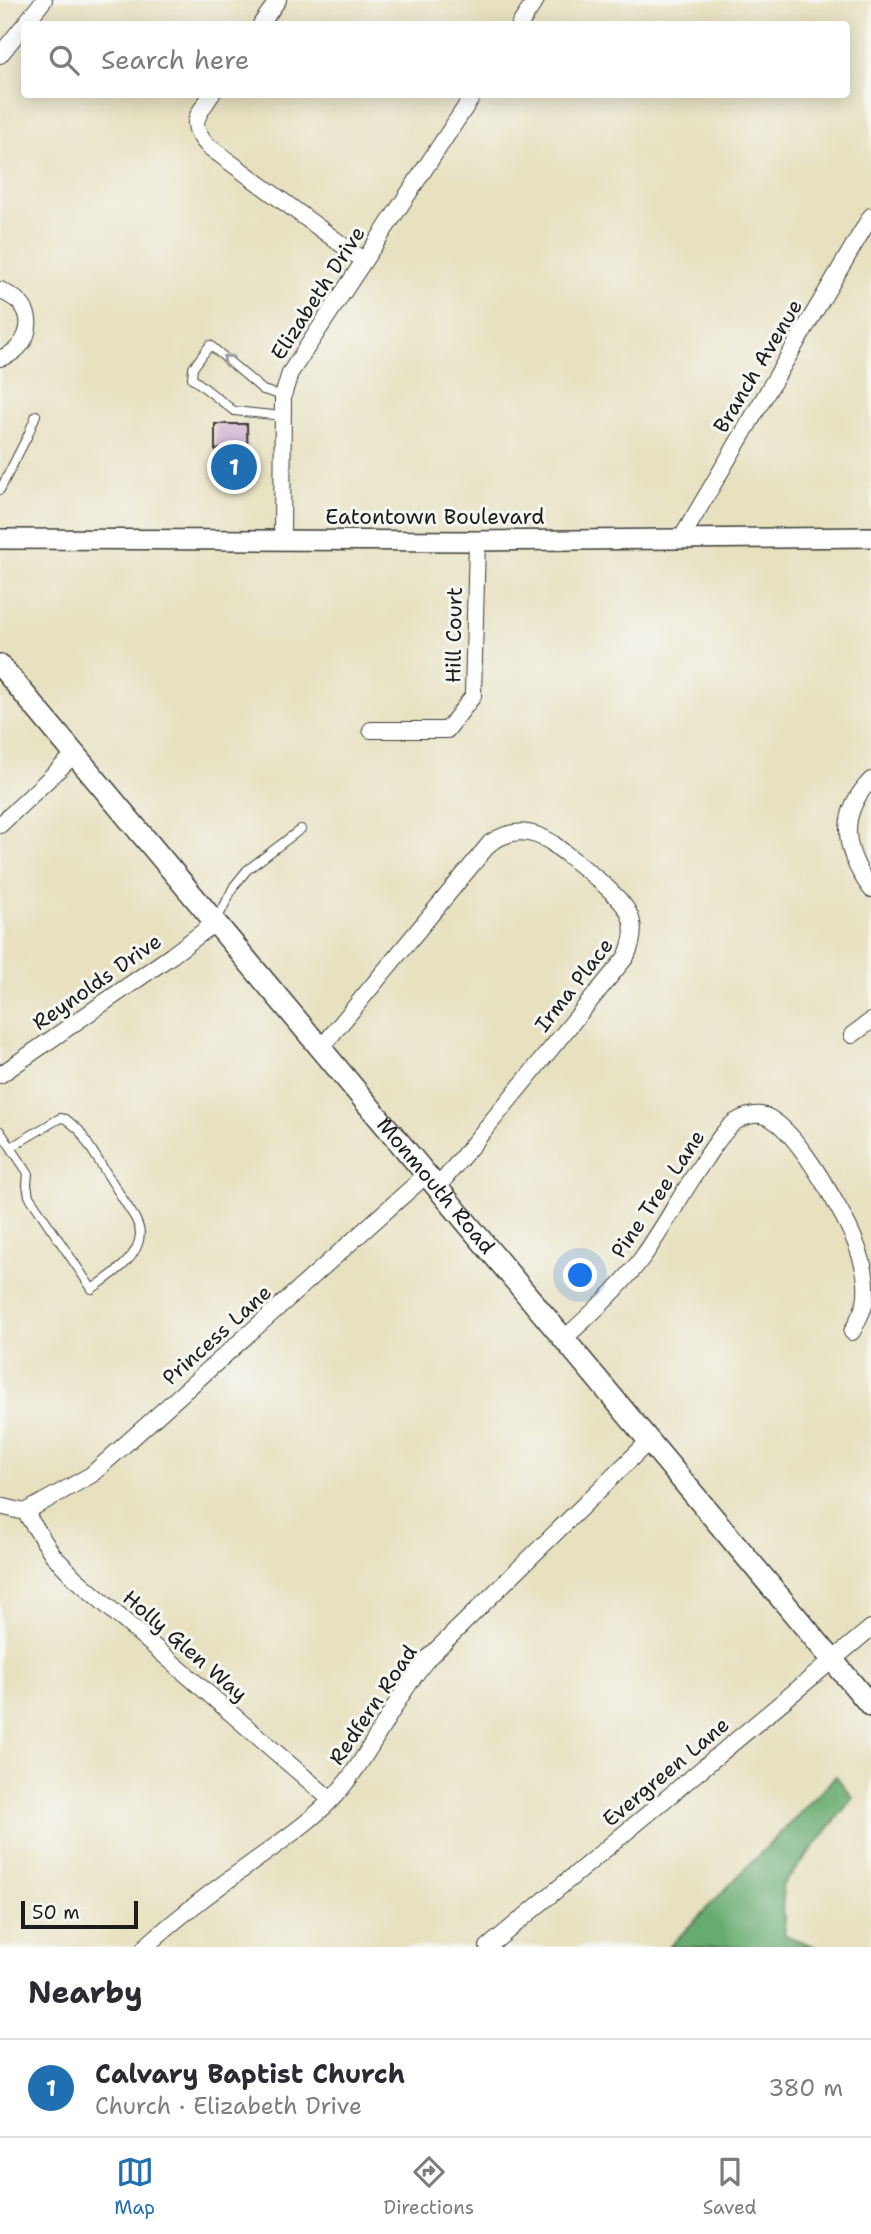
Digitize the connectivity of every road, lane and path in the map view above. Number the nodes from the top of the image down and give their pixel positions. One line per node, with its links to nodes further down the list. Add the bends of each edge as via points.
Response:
1 (44, 0): 4 (street)
2 (278, 0): 5 (street)
3 (536, 0): 6 (street)
4 (27, 21)
5 (263, 21)
6 (522, 21)
7 (21, 29): 8 (street)
8 (0, 55)
9 (210, 98): 12 (street, via 195,122 202,140)
10 (471, 98): 12 (street, Elizabeth Drive)
11 (871, 216): 19 (street, Branch Avenue)
12 (364, 261): 15 (street, Elizabeth Drive, via 290,373)
13 (0, 290): 14 (street, via 19,301 28,322 20,348)
14 (0, 358)
15 (283, 396): 17 (street, Elizabeth Drive); 17 (lane, one-way to 17, via 263,390 210,345 193,368 192,378 234,411)
16 (36, 415): 18 (lane)
17 (282, 416): 22 (street, Elizabeth Drive)
18 (0, 490)
19 (682, 537): 20 (street, Eatontown Boulevard); 23 (street, Eatontown Boulevard)
20 (871, 537)
21 (0, 539): 22 (street, Eatontown Boulevard)
22 (282, 540): 23 (street, Eatontown Boulevard)
23 (477, 541): 25 (street, Hill Court, via 473,696 447,730)
24 (0, 665): 26 (main road, Monmouth Road)
25 (371, 730)
26 (75, 754): 28 (street); 31 (main road, Monmouth Road)
27 (871, 780): 30 (street, via 855,800 848,827 852,856)
28 (0, 825)
29 (302, 830): 31 (lane, via 247,870)
30 (871, 889)
31 (216, 922): 34 (main road, Monmouth Road); 35 (street, Reynolds Drive)
32 (871, 1021): 33 (street)
33 (852, 1035)
34 (321, 1048): 38 (main road, Monmouth Road); 38 (street, Irma Place, via 490,843 502,835 523,831 539,835 624,904 633,924 626,957)
35 (0, 1075)
36 (0, 1131): 37 (lane)
37 (11, 1147): 37 (lane, via 60,1118 79,1130 135,1218 140,1234 120,1270 92,1289 29,1196 28,1174)
38 (431, 1181): 40 (main road, Monmouth Road); 43 (street, Princess Lane, via 91,1475)
39 (852, 1332): 40 (street, Pine Tree Lane, via 862,1314 866,1288 845,1217 786,1131 761,1115 735,1122 719,1140 644,1256)
40 (565, 1338): 41 (main road, Monmouth Road)
41 (650, 1440): 45 (main road, Monmouth Road); 47 (street, Redfern Road, via 429,1657 402,1692 368,1754)
42 (0, 1506): 43 (street)
43 (25, 1511): 47 (street, Holly Glen Way, via 53,1555 75,1578)
44 (871, 1629): 45 (street, Evergreen Lane)
45 (833, 1660): 46 (main road, Monmouth Road); 49 (street, Evergreen Lane)
46 (871, 1706)
47 (331, 1800): 48 (street, Redfern Road)
48 (145, 1947)
49 (488, 1947)

